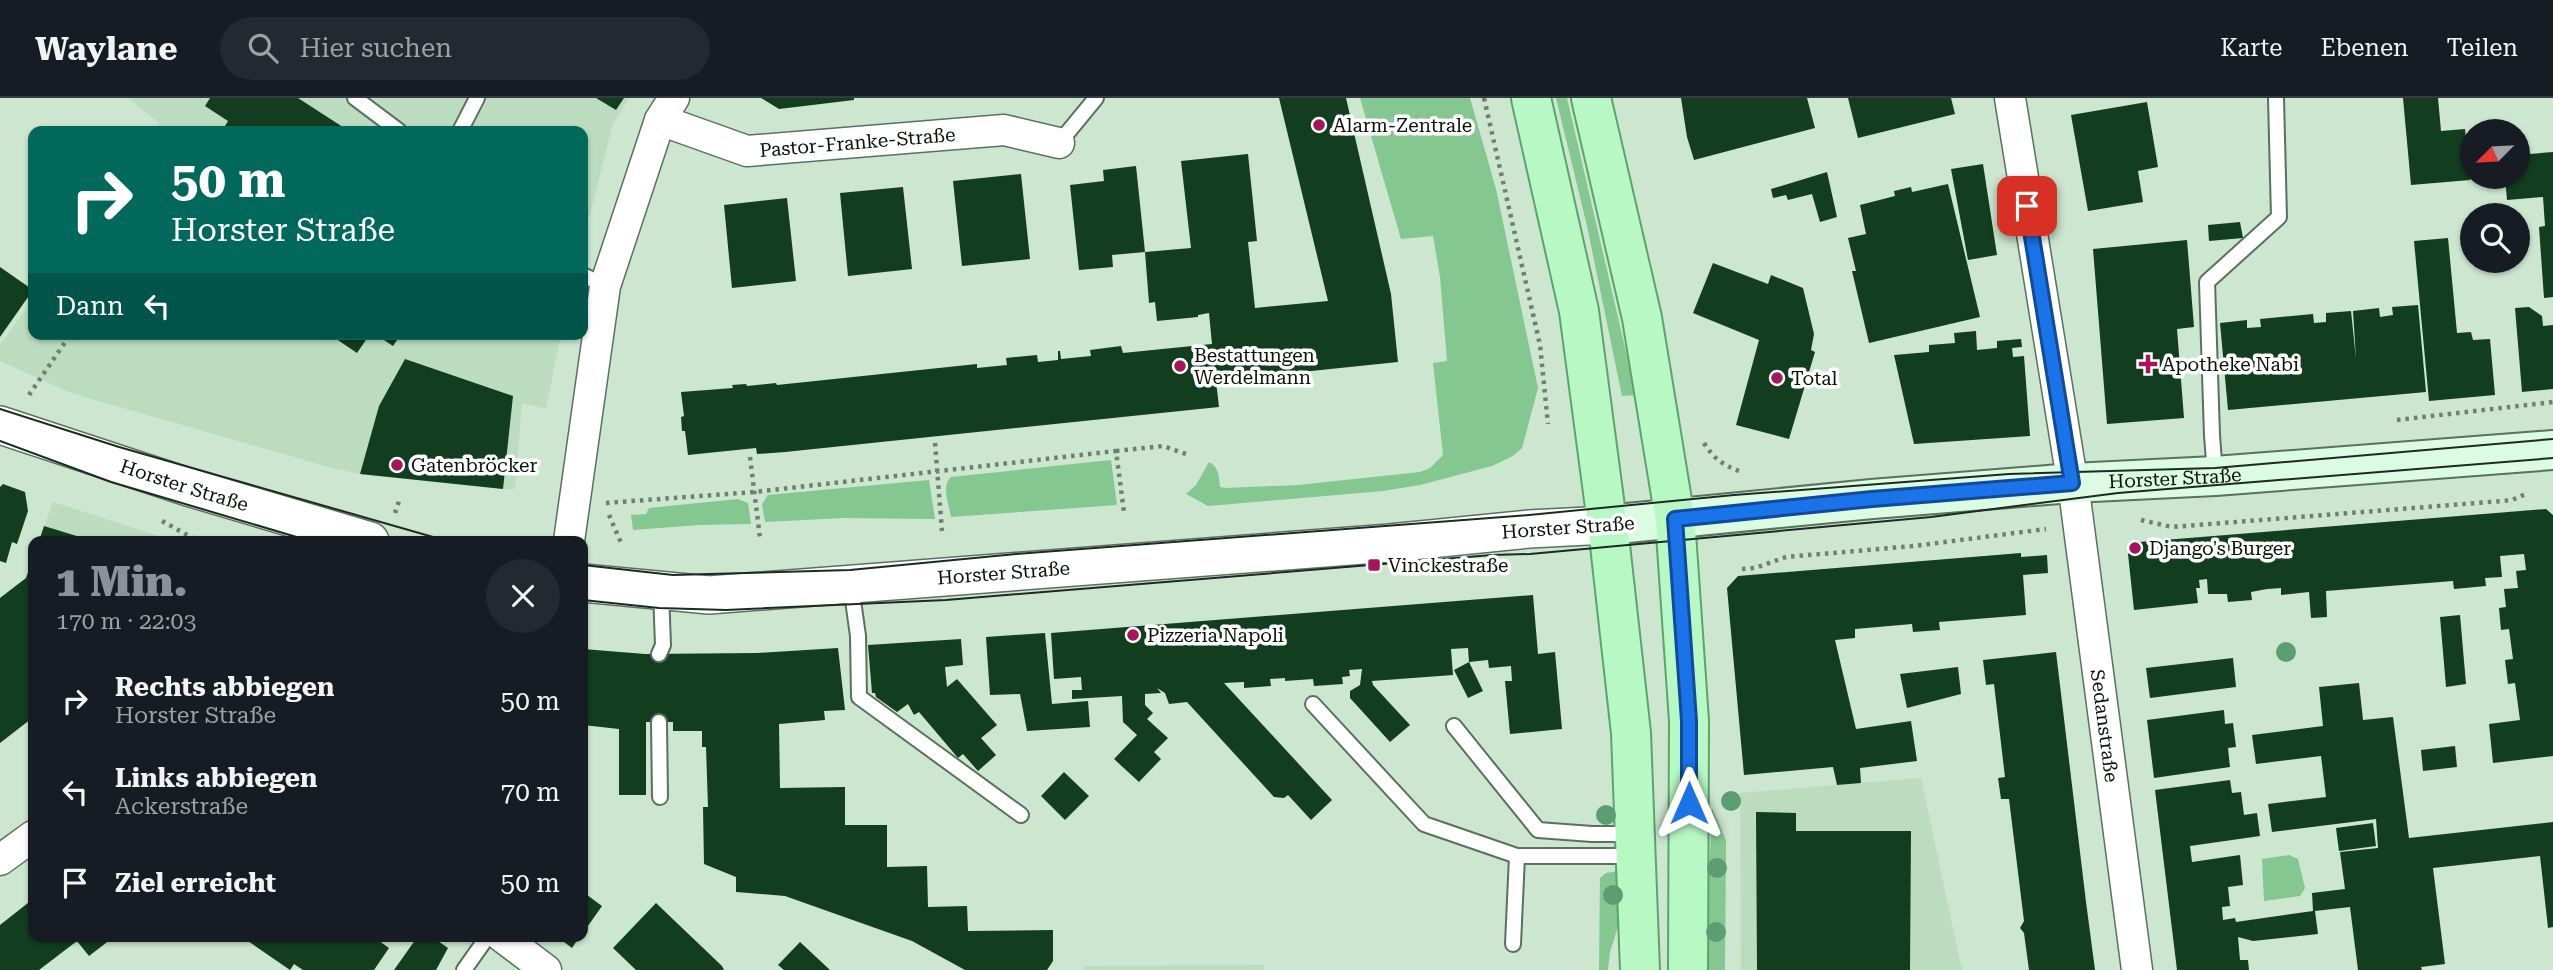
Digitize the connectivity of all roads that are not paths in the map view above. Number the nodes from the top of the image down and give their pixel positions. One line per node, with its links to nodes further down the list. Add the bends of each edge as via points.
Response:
1 (355, 98): 9 (lane)
2 (477, 98): 10 (lane)
3 (1096, 98): 11 (lane)
4 (1531, 98): 18 (main road, via 1579,311)
5 (1591, 98): 17 (main road, via 1642,318)
6 (2010, 98): 16 (street, Sedanstraße)
7 (2276, 98): 15 (lane, via 2279,217 2207,282)
8 (667, 109): 11 (street, Pastor-Franke-Straße, via 747,151 1004,130); 12 (street, Pastor-Franke-Straße)
9 (392, 126)
10 (463, 126)
11 (1059, 143)
12 (594, 281): 21 (street, Pastor-Franke-Straße)
13 (3, 426): 19 (street, Horster Straße)
14 (2553, 450): 15 (main road, Horster Straße)
15 (2216, 476): 16 (main road, Horster Straße)
16 (2072, 483): 17 (main road, Horster Straße); 42 (street, Sedanstraße)
17 (1675, 519): 18 (main road, Horster Straße); 41 (main road, via 1689,721)
18 (1607, 525): 23 (street, Horster Straße); 32 (main road, via 1631,733)
19 (293, 530): 20 (street, Horster Straße)
20 (335, 536)
21 (569, 536)
22 (588, 583): 24 (street, Horster Straße)
23 (850, 585): 24 (street, Horster Straße, via 709,594); 30 (lane, via 858,636 859,697)
24 (661, 590): 25 (lane, via 663,645)
25 (659, 654)
26 (1313, 704): 33 (lane, via 1424,824)
27 (659, 722): 29 (lane)
28 (1454, 726): 32 (lane, via 1538,830 1592,834)
29 (660, 797)
30 (1021, 815)
31 (28, 840): 34 (street)
32 (1636, 845): 33 (lane); 40 (main road)
33 (1517, 856): 37 (lane)
34 (0, 860)
35 (484, 942): 38 (lane)
36 (509, 942): 39 (street)
37 (1513, 944)
38 (464, 970)
39 (546, 970)
40 (1640, 970)
41 (1688, 970)
42 (2137, 970)

